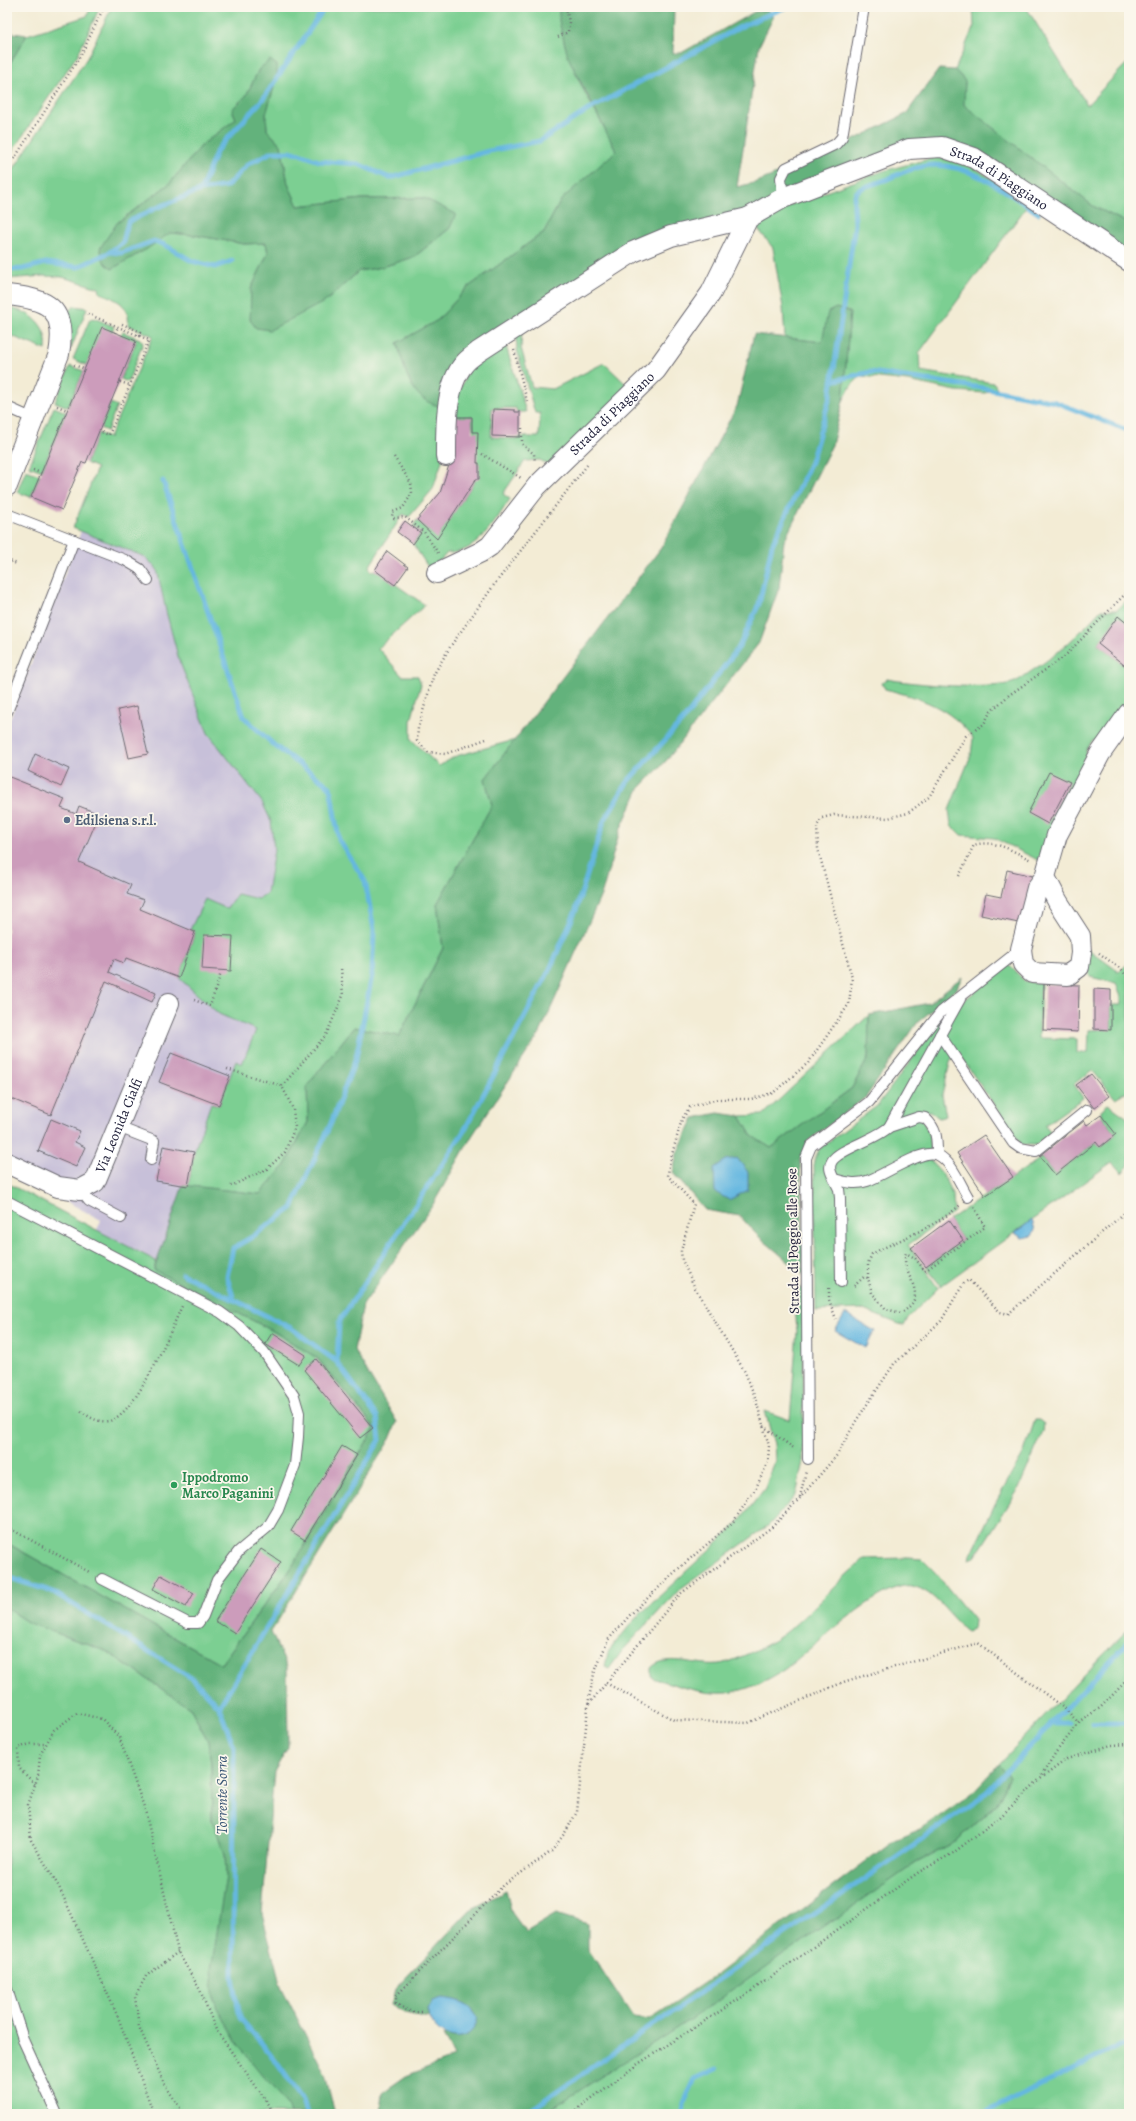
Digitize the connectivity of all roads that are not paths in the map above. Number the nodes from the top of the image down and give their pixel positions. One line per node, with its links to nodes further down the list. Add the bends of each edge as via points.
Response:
1 (864, 7): 2 (lane, via 842,137 836,144 786,168 781,178)
2 (784, 198): 3 (street, Strada di Piaggiano); 4 (street, Strada di Piaggiano, via 909,149 942,147 974,158)
3 (748, 218): 8 (street, Strada di Piaggiano, via 671,236 633,252 478,352 463,364 455,381 447,409); 12 (street, Strada di Piaggiano, via 701,309 656,370 537,486 490,546)
4 (1129, 261)
5 (7, 295): 7 (street, via 30,298 47,304 60,324 59,354)
6 (7, 407): 7 (lane)
7 (34, 419): 9 (street)
8 (446, 456)
9 (7, 486)
10 (7, 514): 11 (lane)
11 (74, 540): 13 (lane, via 133,564 146,574); 14 (lane)
12 (444, 570)
13 (148, 580)
14 (7, 712)
15 (1129, 712): 16 (street, via 1100,754 1057,835)
16 (1047, 872): 17 (street, via 1037,888); 17 (street, via 1058,902 1080,936 1080,967 1068,975 1032,973 1023,964)
17 (1021, 949): 18 (lane, Strada di Poggio alle Rose)
18 (962, 995): 20 (lane); 33 (lane, Strada di Poggio alle Rose, via 941,1012 869,1102 811,1146 806,1158)
19 (169, 1003): 22 (street, Via Leonida Cialfi)
20 (940, 1035): 21 (lane, via 1013,1143 1020,1148 1036,1151); 23 (lane)
21 (1087, 1110)
22 (118, 1127): 25 (lane, via 154,1141); 28 (street, Via Leonida Cialfi, via 95,1182)
23 (889, 1127): 24 (lane, via 919,1117 925,1118 932,1124 936,1133); 27 (lane, via 881,1135 831,1162 830,1171)
24 (937, 1154): 27 (lane, via 912,1159 866,1182 850,1184); 29 (lane, via 946,1161)
25 (151, 1160)
26 (7, 1164): 28 (street, via 58,1187)
27 (834, 1179): 32 (lane, via 840,1198)
28 (80, 1190): 31 (lane, via 89,1201)
29 (968, 1197)
30 (7, 1200): 34 (lane, via 220,1312 239,1326 264,1352 294,1396 299,1413 295,1465 268,1528 239,1551 217,1580 198,1623 188,1623)
31 (121, 1218)
32 (841, 1282)
33 (808, 1459)
34 (102, 1579)
35 (7, 1989): 36 (lane, via 24,2042)
36 (57, 2114)

